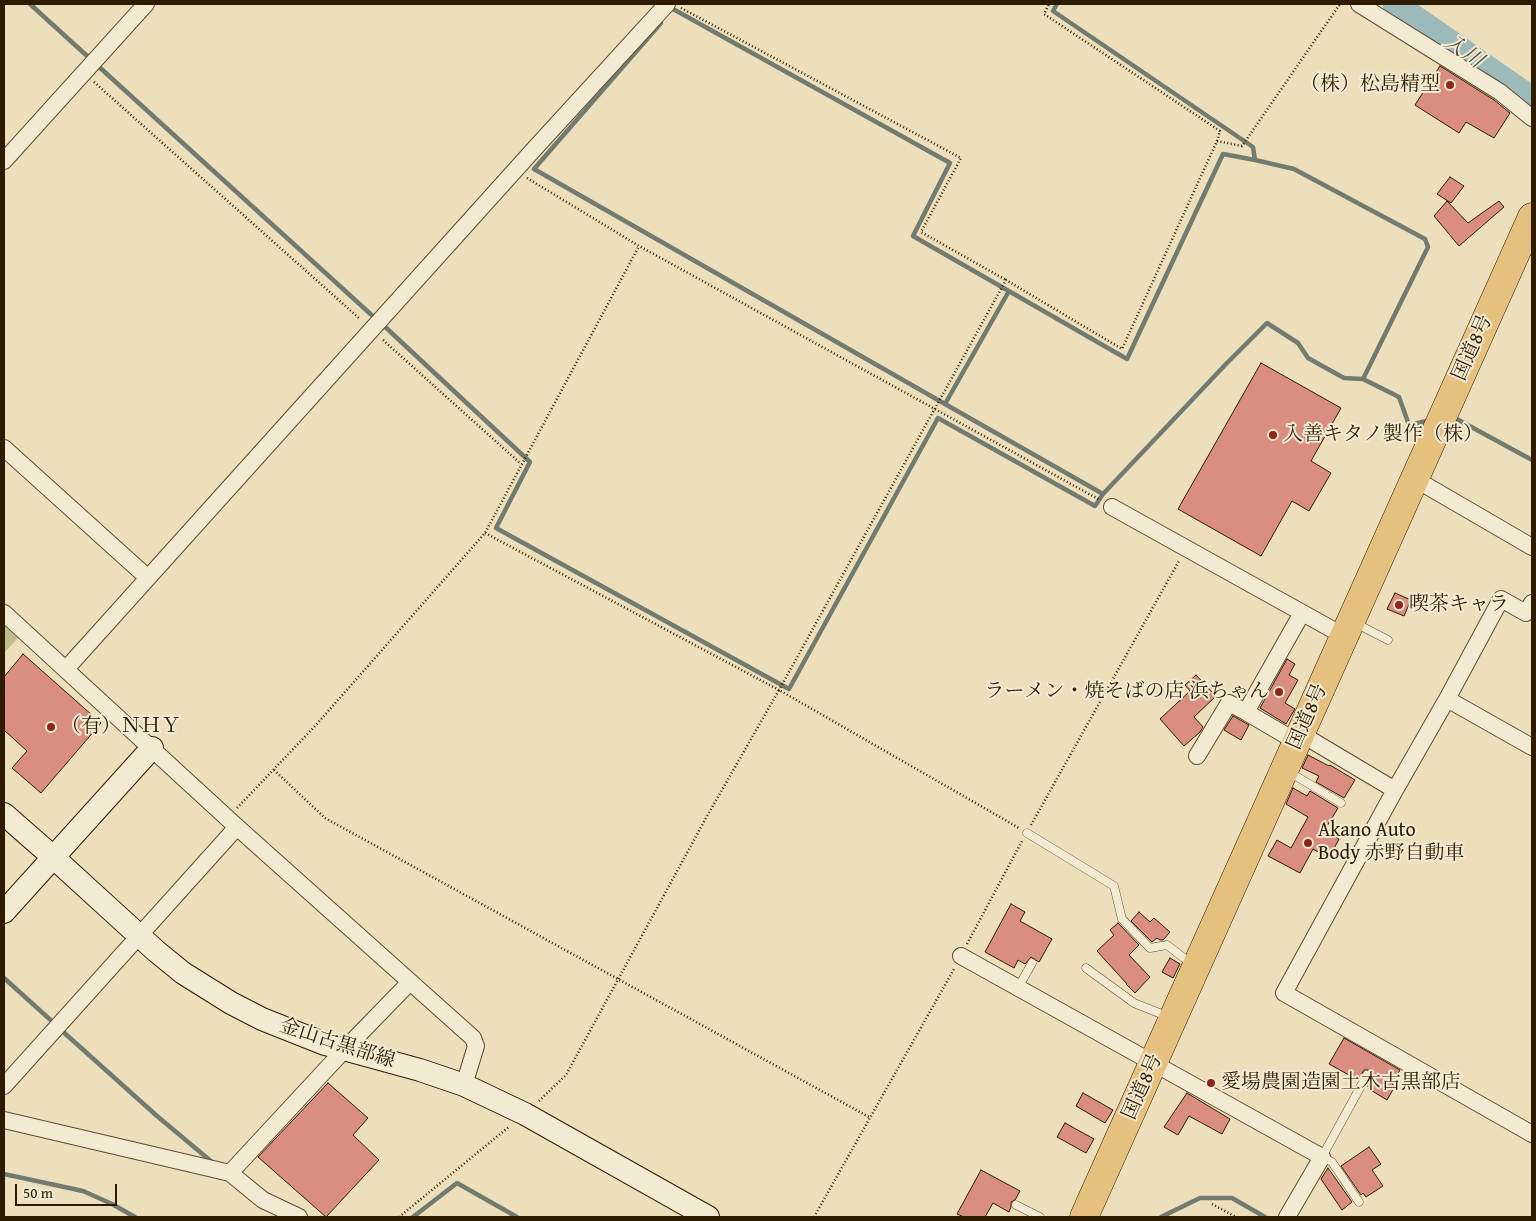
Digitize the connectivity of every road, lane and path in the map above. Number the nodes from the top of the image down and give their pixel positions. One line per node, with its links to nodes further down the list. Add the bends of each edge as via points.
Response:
1 (146, 4): 6 (street)
2 (1050, 4): 8 (path, via 1044,14 1220,131)
3 (1340, 4): 8 (path, via 1242,146)
4 (1359, 4): 7 (street, via 1500,92)
5 (674, 6): 10 (street); 13 (path, via 961,158 921,232)
6 (84, 73): 9 (street); 14 (path)
7 (1532, 118)
8 (1217, 140): 13 (path, via 1122,350)
9 (4, 161)
10 (515, 171): 12 (path); 14 (street)
11 (1532, 217): 18 (highway, 国道8号)
12 (639, 246): 15 (path); 17 (path)
13 (1006, 280): 15 (path)
14 (372, 330): 17 (path); 23 (street)
15 (934, 408): 19 (path); 30 (path)
16 (4, 448): 23 (street)
17 (521, 464): 20 (path)
18 (1415, 479): 21 (street); 27 (highway, 国道8号)
19 (1112, 506): 22 (street)
20 (485, 533): 30 (path); 37 (path)
21 (1532, 547)
22 (1186, 548): 26 (street); 43 (path)
23 (148, 578): 29 (street)
24 (1532, 603): 31 (street, via 1526,613 1501,599)
25 (4, 613): 29 (street)
26 (1302, 613): 27 (street); 32 (street)
27 (1348, 629): 28 (lane); 33 (highway, 国道8号)
28 (1388, 640)
29 (66, 669): 35 (street)
30 (779, 690): 43 (path); 51 (path)
31 (1447, 699): 34 (street); 39 (street)
32 (1246, 712): 33 (street); 36 (street, via 1228,703)
33 (1299, 738): 38 (highway, 国道8号); 39 (street)
34 (1532, 746)
35 (152, 748): 42 (street); 44 (main road)
36 (1197, 756)
37 (274, 769): 42 (path); 51 (path, via 325,818)
38 (1285, 770): 40 (lane); 49 (highway, 国道8号)
39 (1395, 790): 63 (street, via 1284,993)
40 (1341, 803)
41 (4, 814): 44 (main road, 金山古黒部線)
42 (232, 823): 46 (street); 52 (street)
43 (1027, 833): 47 (path); 49 (lane, via 1114,886 1122,919 1150,948 1167,945)
44 (53, 857): 45 (main road); 46 (main road, 金山古黒部線)
45 (4, 912)
46 (139, 936): 55 (main road, 金山古黒部線, via 183,973 231,1003 262,1019); 59 (street)
47 (961, 956): 53 (street); 61 (path)
48 (1032, 963): 53 (lane)
49 (1196, 967): 54 (highway, 国道8号)
50 (1086, 968): 54 (lane, via 1134,1003)
51 (618, 979): 60 (path, via 566,1075); 61 (path)
52 (410, 982): 55 (street); 58 (street, via 473,1038 476,1046)
53 (1018, 988): 56 (street)
54 (1173, 1018): 56 (highway, 国道8号)
55 (345, 1049): 58 (main road, 金山古黒部線); 65 (street)
56 (1154, 1063): 64 (street); 74 (highway, 国道8号)
57 (1367, 1075): 64 (lane)
58 (464, 1085): 60 (main road, 金山古黒部線)
59 (4, 1086)
60 (525, 1114): 70 (path); 71 (main road, 金山古黒部線)
61 (869, 1117): 72 (path)
62 (4, 1120): 65 (street)
63 (1532, 1134)
64 (1322, 1157): 66 (lane, via 1332,1162); 76 (street)
65 (230, 1174): 69 (street, via 263,1200)
66 (1359, 1202)
67 (1016, 1204): 73 (lane)
68 (1212, 1204): 75 (path)
69 (299, 1217)
70 (399, 1217)
71 (708, 1217)
72 (814, 1217)
73 (1040, 1217)
74 (1084, 1217)
75 (1236, 1217)
76 (1288, 1217)

